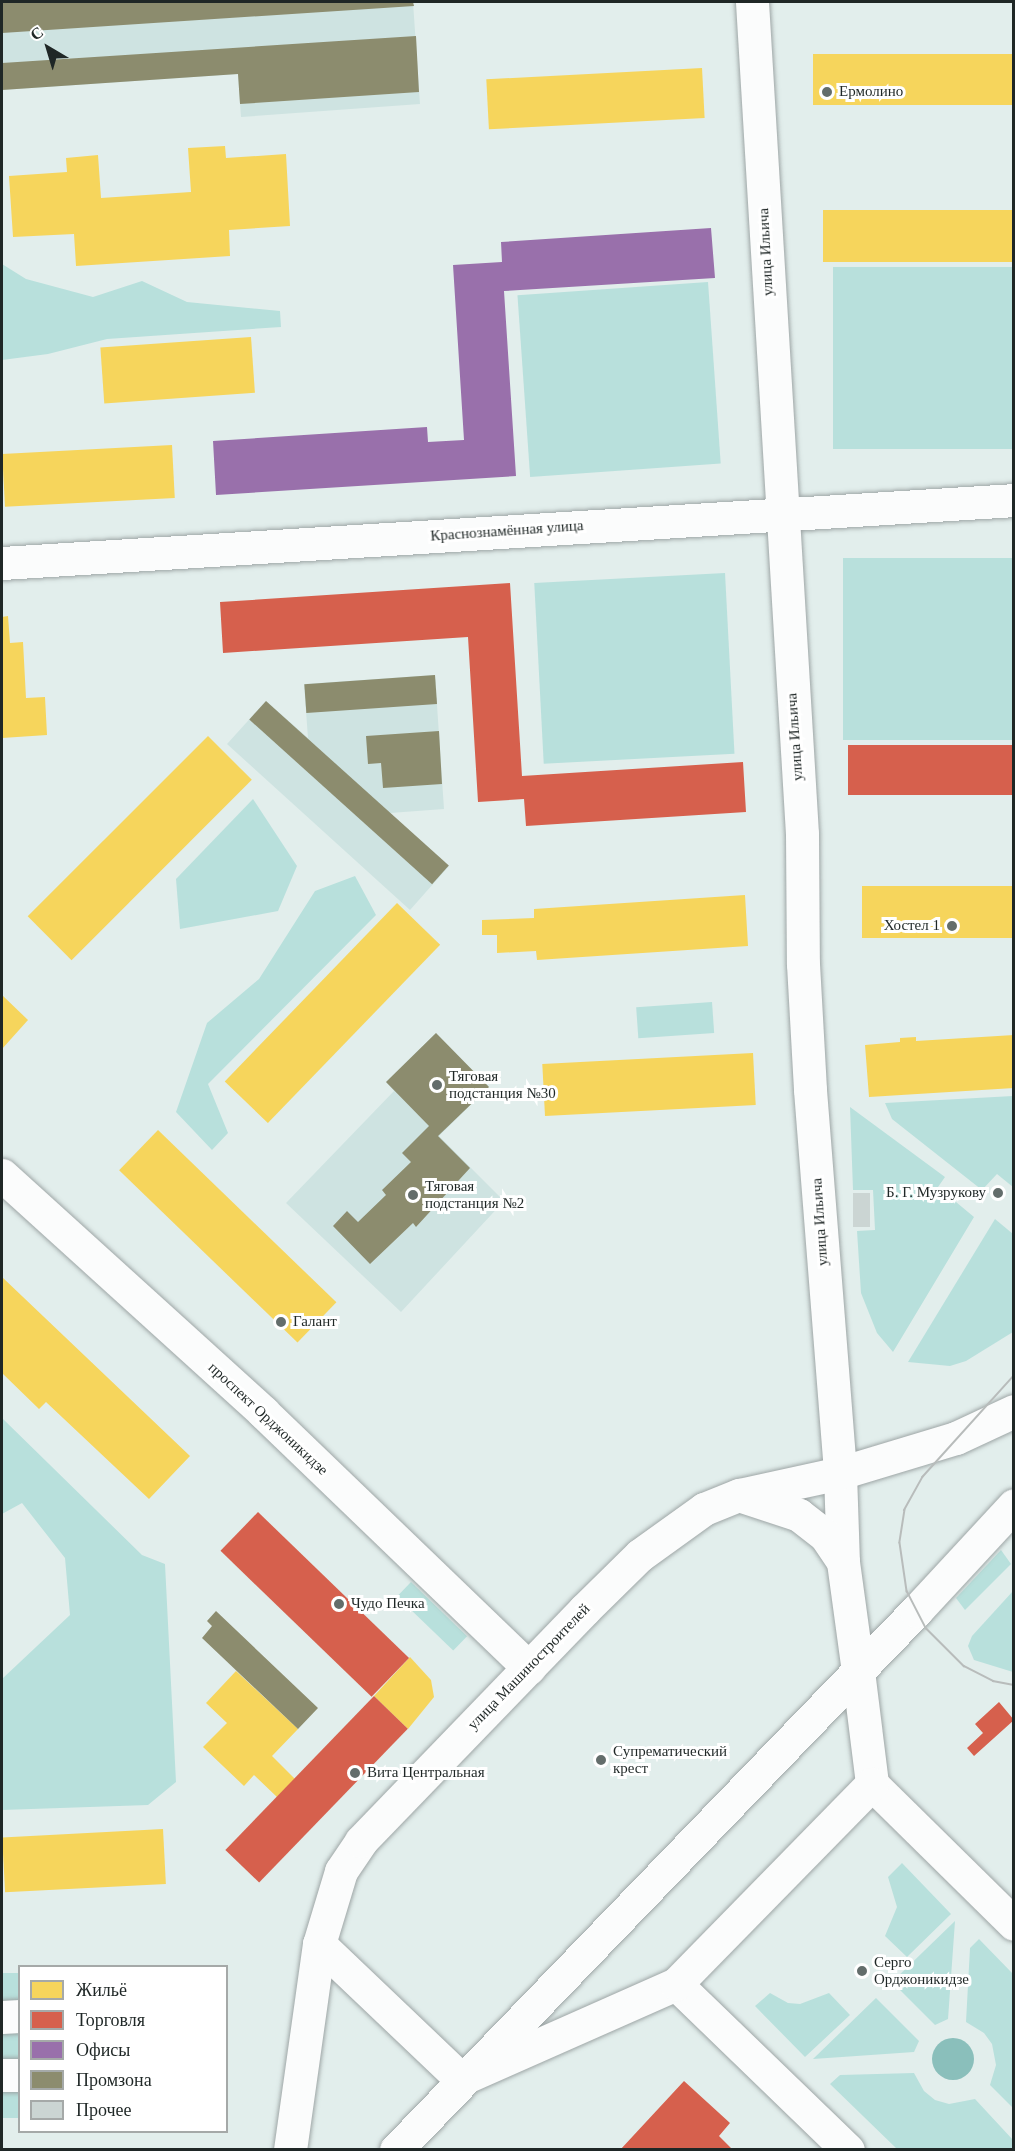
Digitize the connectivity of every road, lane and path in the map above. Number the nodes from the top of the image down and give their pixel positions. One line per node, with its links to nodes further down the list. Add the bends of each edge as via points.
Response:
1 (752, 2): 3 (street, улица Ильича)
2 (1014, 500): 3 (street, Краснознамённая улица)
3 (780, 515): 4 (street, Краснознамённая улица); 7 (street, улица Ильича, via 802,834 809,1078)
4 (2, 563)
5 (2, 1175): 11 (street, проспект Орджоникидзе, via 271,1420)
6 (1014, 1411): 7 (street, улица Машиностроителей, via 956,1438)
7 (840, 1473): 8 (street, улица Машиностроителей); 10 (street, улица Ильича)
8 (739, 1495): 10 (street, via 800,1515 825,1535); 11 (street, улица Машиностроителей, via 704,1509 640,1554)
9 (1014, 1505): 12 (street)
10 (843, 1562): 12 (street, улица Ильича)
11 (529, 1668): 15 (street, улица Машиностроителей, via 350,1856 333,1890)
12 (858, 1671): 13 (street, улица Ильича); 21 (street)
13 (872, 1784): 14 (street); 16 (street)
14 (1014, 1924)
15 (319, 1944): 21 (street); 22 (street, улица Машиностроителей)
16 (676, 1984): 21 (street); 24 (street)
17 (18, 2016): 18 (street)
18 (2, 2017)
19 (2, 2075): 20 (street)
20 (18, 2075)
21 (461, 2079): 23 (street)
22 (290, 2150)
23 (396, 2150)
24 (848, 2150)

